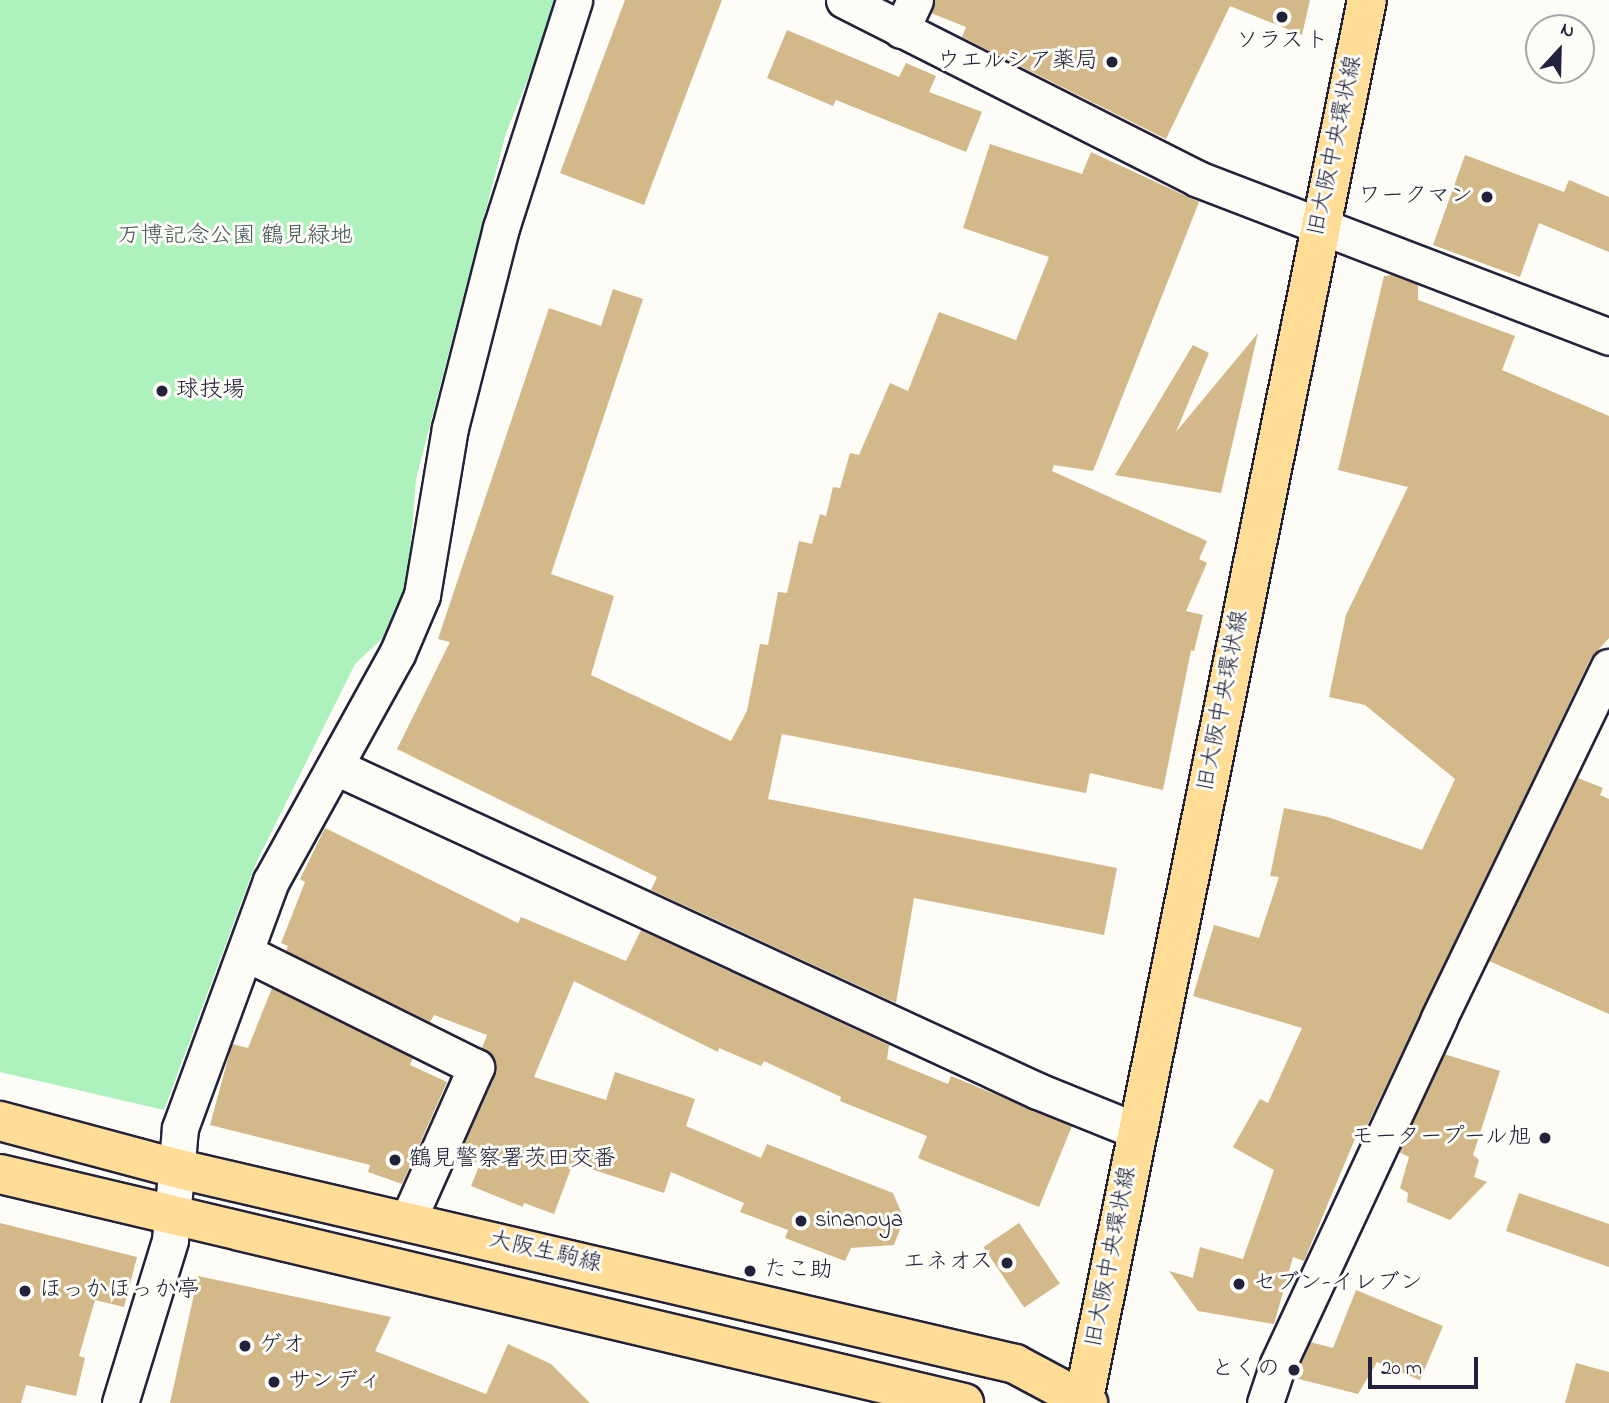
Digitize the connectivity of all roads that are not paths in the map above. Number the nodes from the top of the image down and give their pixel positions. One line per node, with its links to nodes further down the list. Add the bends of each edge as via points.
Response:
1 (574, 0): 8 (street, via 501,228 453,414 422,595 397,654)
2 (844, 0): 4 (street)
3 (1367, 0): 5 (main road, 旧大阪中央環状線)
4 (908, 15): 5 (street, via 1198,179)
5 (1319, 223): 6 (street); 11 (main road, 旧大阪中央環状線, via 1193,872)
6 (1609, 337)
7 (1609, 667): 19 (street, via 1393,1115 1278,1364)
8 (336, 766): 9 (street, via 271,881); 11 (street, via 1038,1091)
9 (246, 953): 12 (street, via 180,1128); 15 (street, via 476,1067)
10 (0, 1121): 12 (main road, 大阪生駒線)
11 (1137, 1131): 18 (main road, 旧大阪中央環状線)
12 (175, 1168): 14 (street); 15 (main road, 大阪生駒線)
13 (0, 1174): 14 (main road, 大阪生駒線)
14 (172, 1213): 16 (street, via 170,1240); 17 (main road, 大阪生駒線)
15 (408, 1220): 18 (main road, 大阪生駒線, via 1014,1364)
16 (120, 1403)
17 (964, 1403)
18 (1082, 1403)
19 (1265, 1403)

